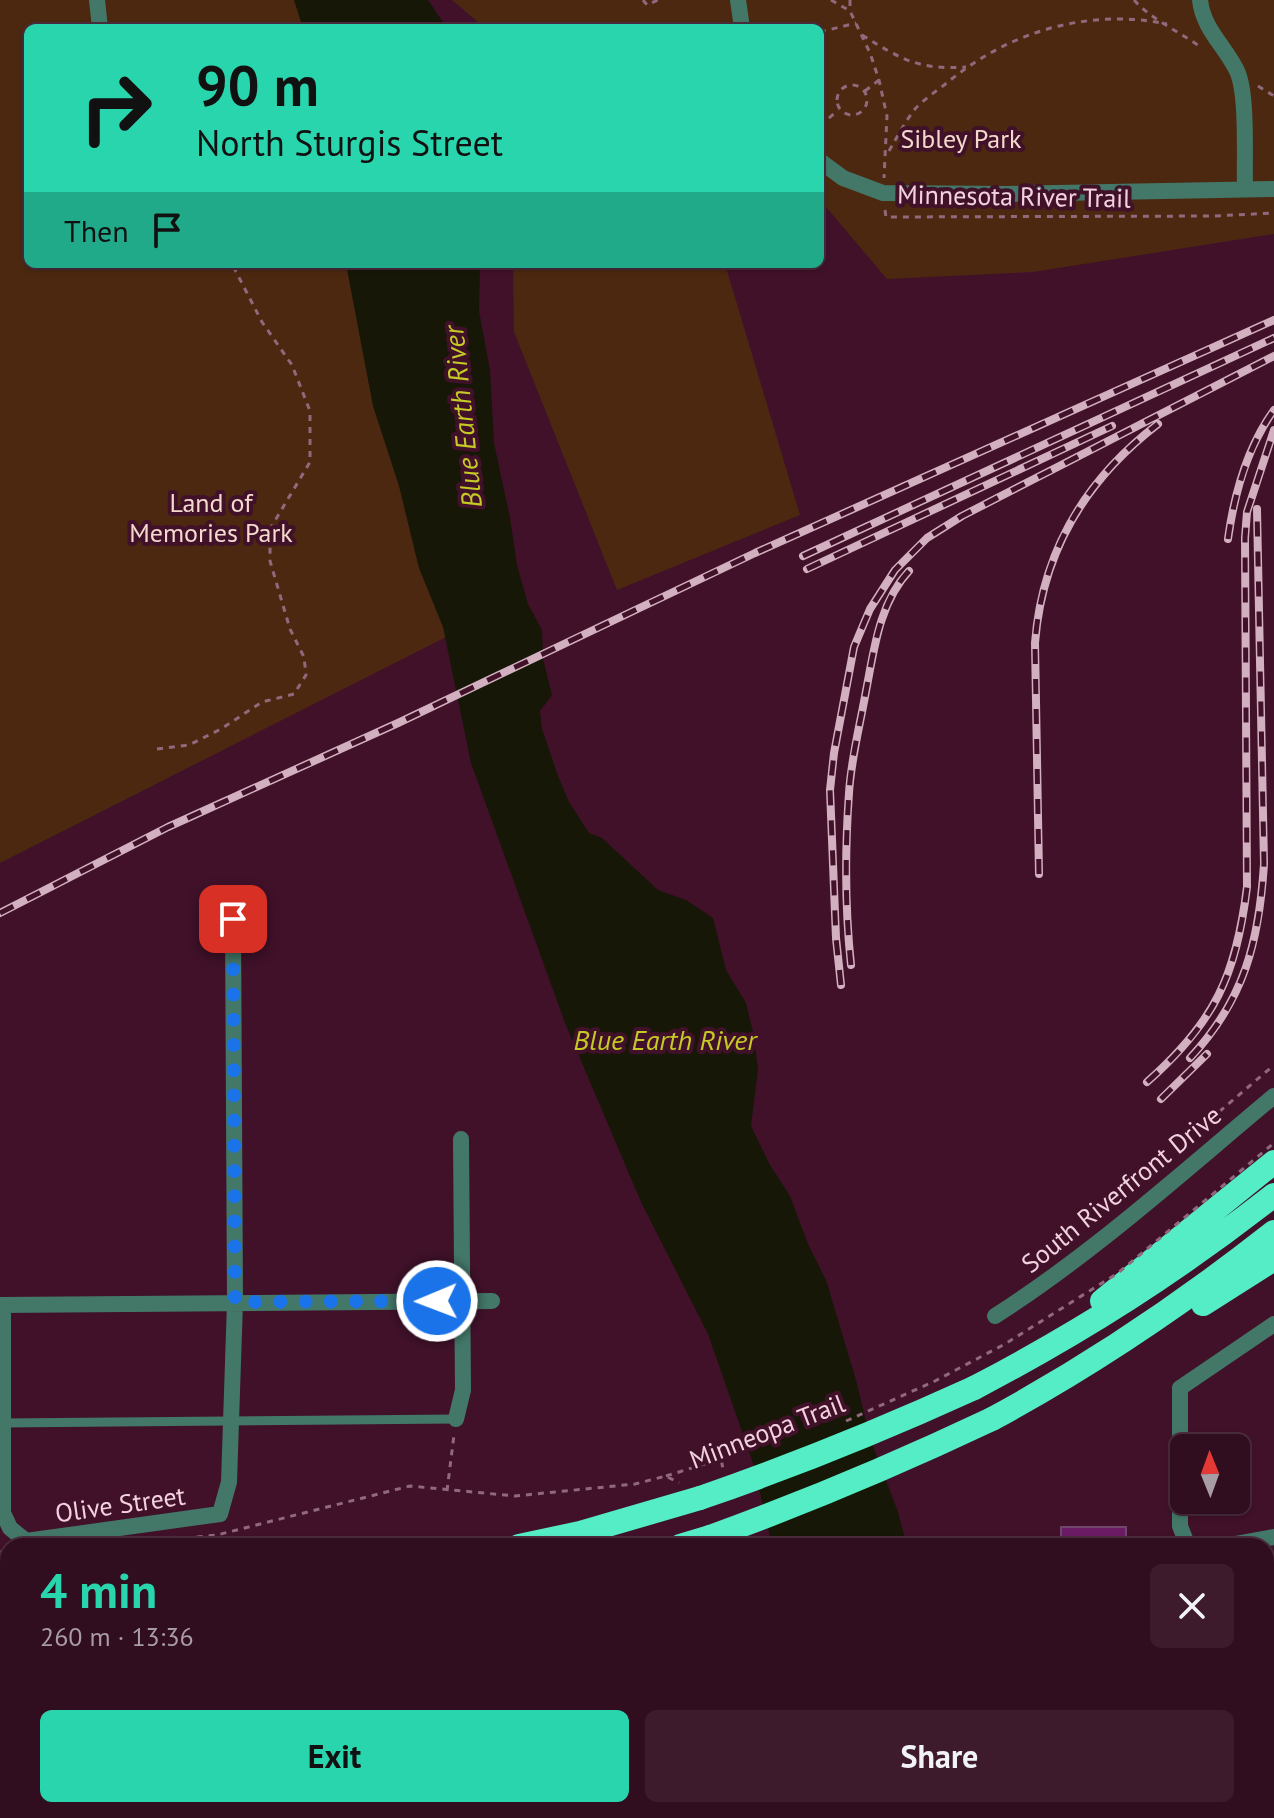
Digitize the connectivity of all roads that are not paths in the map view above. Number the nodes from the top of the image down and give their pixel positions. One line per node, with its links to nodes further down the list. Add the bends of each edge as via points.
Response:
1 (97, 0): 4 (street)
2 (738, 0): 5 (street)
3 (1200, 0): 7 (street, via 1202,14 1238,72)
4 (100, 24)
5 (741, 24)
6 (824, 164): 7 (street, via 843,178 883,193)
7 (1245, 189): 8 (street)
8 (1274, 189)
9 (233, 919): 18 (street)
10 (1274, 1096): 20 (street, South Riverfront Drive, via 1102,1240)
11 (461, 1139): 16 (street)
12 (1274, 1162): 22 (highway)
13 (1274, 1195): 22 (highway, via 1146,1290)
14 (1274, 1232): 23 (highway)
15 (1274, 1259): 23 (highway, via 1190,1312)
16 (463, 1301): 17 (street); 18 (street); 24 (street, via 463,1390)
17 (492, 1301)
18 (235, 1302): 19 (street); 25 (street)
19 (2, 1305): 26 (street)
20 (995, 1316)
21 (1274, 1324): 31 (street, via 1180,1388 1180,1526)
22 (1021, 1363): 29 (highway, bridge, via 785,1469 691,1491)
23 (1084, 1367): 30 (highway, bridge, via 992,1419 865,1477)
24 (456, 1419): 25 (lane)
25 (229, 1421): 26 (lane); 28 (street, Olive Street, via 229,1482 220,1514)
26 (3, 1423): 27 (street, Olive Street, via 3,1513)
27 (22, 1538)
28 (48, 1538)
29 (557, 1538)
30 (707, 1538)
31 (1185, 1538)

